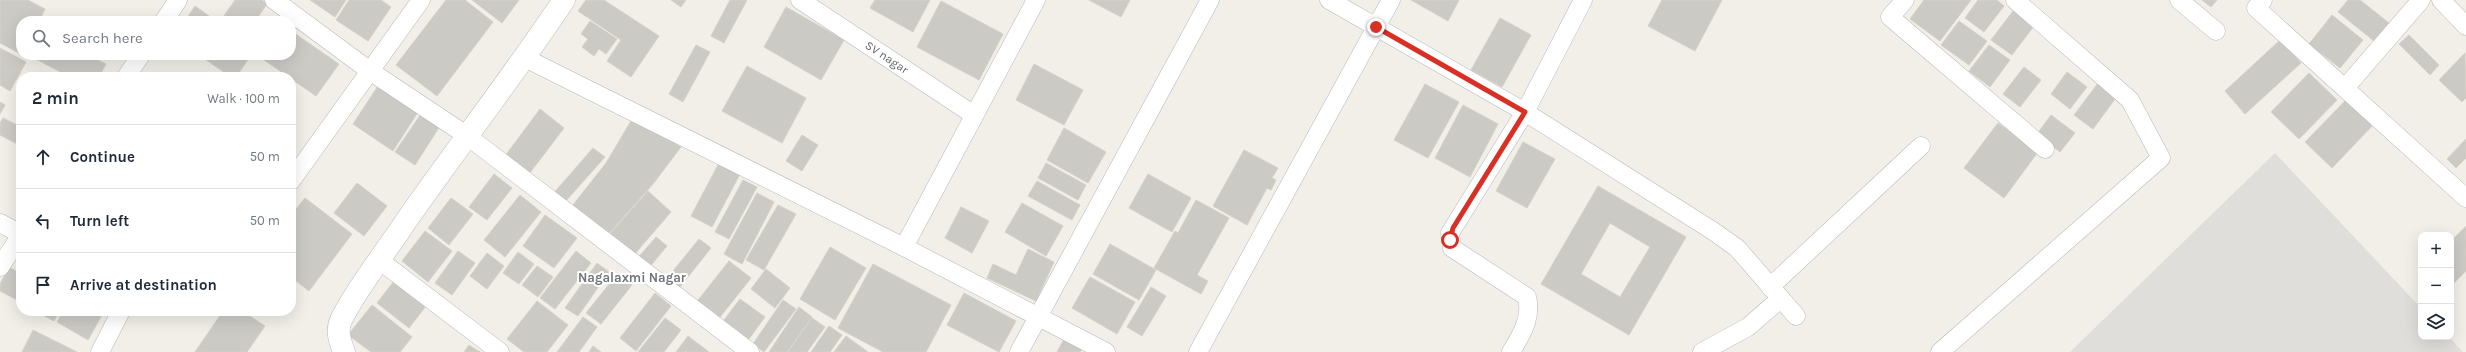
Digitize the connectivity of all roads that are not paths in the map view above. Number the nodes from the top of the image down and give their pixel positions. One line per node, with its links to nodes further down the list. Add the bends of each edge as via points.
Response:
1 (178, 0): 17 (street)
2 (274, 0): 18 (street)
3 (421, 0): 25 (street)
4 (564, 0): 23 (street)
5 (800, 0): 29 (street, SV nagar)
6 (1036, 0): 29 (street)
7 (1210, 0): 43 (street)
8 (1329, 0): 21 (street)
9 (1391, 0): 21 (street)
10 (1583, 0): 28 (street)
11 (1905, 0): 32 (street, via 1890,17)
12 (2015, 0): 54 (street, via 2130,100 2161,158)
13 (2179, 0): 22 (street)
14 (2263, 0): 27 (street, via 2256,8)
15 (2421, 0): 27 (street)
16 (2441, 0): 20 (street)
17 (167, 16)
18 (296, 16)
19 (296, 16): 25 (street)
20 (2466, 26)
21 (1376, 27): 28 (street); 51 (street)
22 (2216, 31)
23 (525, 58): 30 (street); 38 (street)
24 (138, 60): 26 (street)
25 (370, 71): 30 (street); 33 (street)
26 (129, 72)
27 (2345, 88): 34 (street)
28 (1525, 112): 41 (street, via 1713,231 1736,248); 52 (street, via 1450,233 1452,248 1527,296 1529,315)
29 (974, 115): 38 (street)
30 (466, 135): 39 (street); 48 (street)
31 (1921, 146): 41 (street)
32 (2045, 149)
33 (296, 174)
34 (2466, 198)
35 (0, 223): 36 (street)
36 (16, 232)
37 (16, 243): 40 (street)
38 (904, 247): 43 (street)
39 (379, 260): 46 (street, via 341,321 338,333); 47 (street)
40 (0, 267)
41 (1775, 293): 44 (street); 53 (street, via 1748,327)
42 (118, 316): 45 (street)
43 (1039, 316): 49 (street); 50 (street)
44 (1796, 316)
45 (100, 352)
46 (344, 352)
47 (500, 352)
48 (750, 352)
49 (1019, 352)
50 (1106, 352)
51 (1198, 352)
52 (1511, 352)
53 (1702, 352)
54 (1940, 352)

